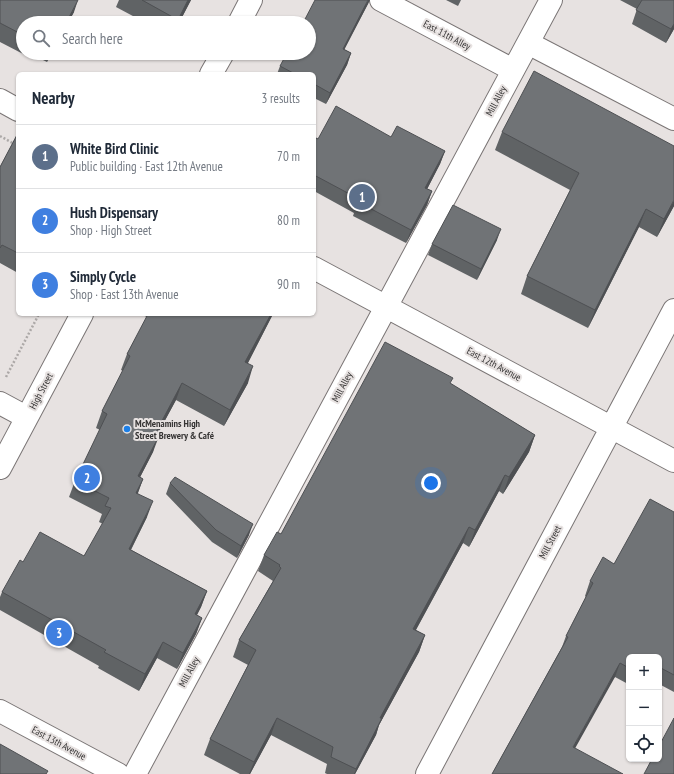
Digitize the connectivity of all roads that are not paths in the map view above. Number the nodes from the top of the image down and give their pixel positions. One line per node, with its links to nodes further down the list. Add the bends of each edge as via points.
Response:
1 (251, 0): 4 (street)
2 (381, 0): 7 (street, East 11th Alley)
3 (551, 0): 5 (street, Mill Alley)
4 (243, 16)
5 (528, 43): 7 (street, Mill Alley); 11 (street)
6 (219, 60): 8 (street)
7 (513, 70): 13 (street, Mill Alley)
8 (212, 72)
9 (0, 100): 10 (street)
10 (16, 109)
11 (674, 119)
12 (316, 269): 13 (street, East 12th Avenue)
13 (385, 306): 18 (street, East 12th Avenue); 23 (street, Mill Alley)
14 (674, 310): 18 (street, Mill Street)
15 (81, 316): 17 (street, High Street)
16 (0, 404): 17 (street)
17 (26, 417): 20 (street, High Street)
18 (611, 427): 19 (street, East 12th Avenue); 24 (street, Mill Street)
19 (674, 461)
20 (0, 468)
21 (0, 712): 22 (street, East 13th Avenue)
22 (118, 774)
23 (135, 774)
24 (427, 774)

